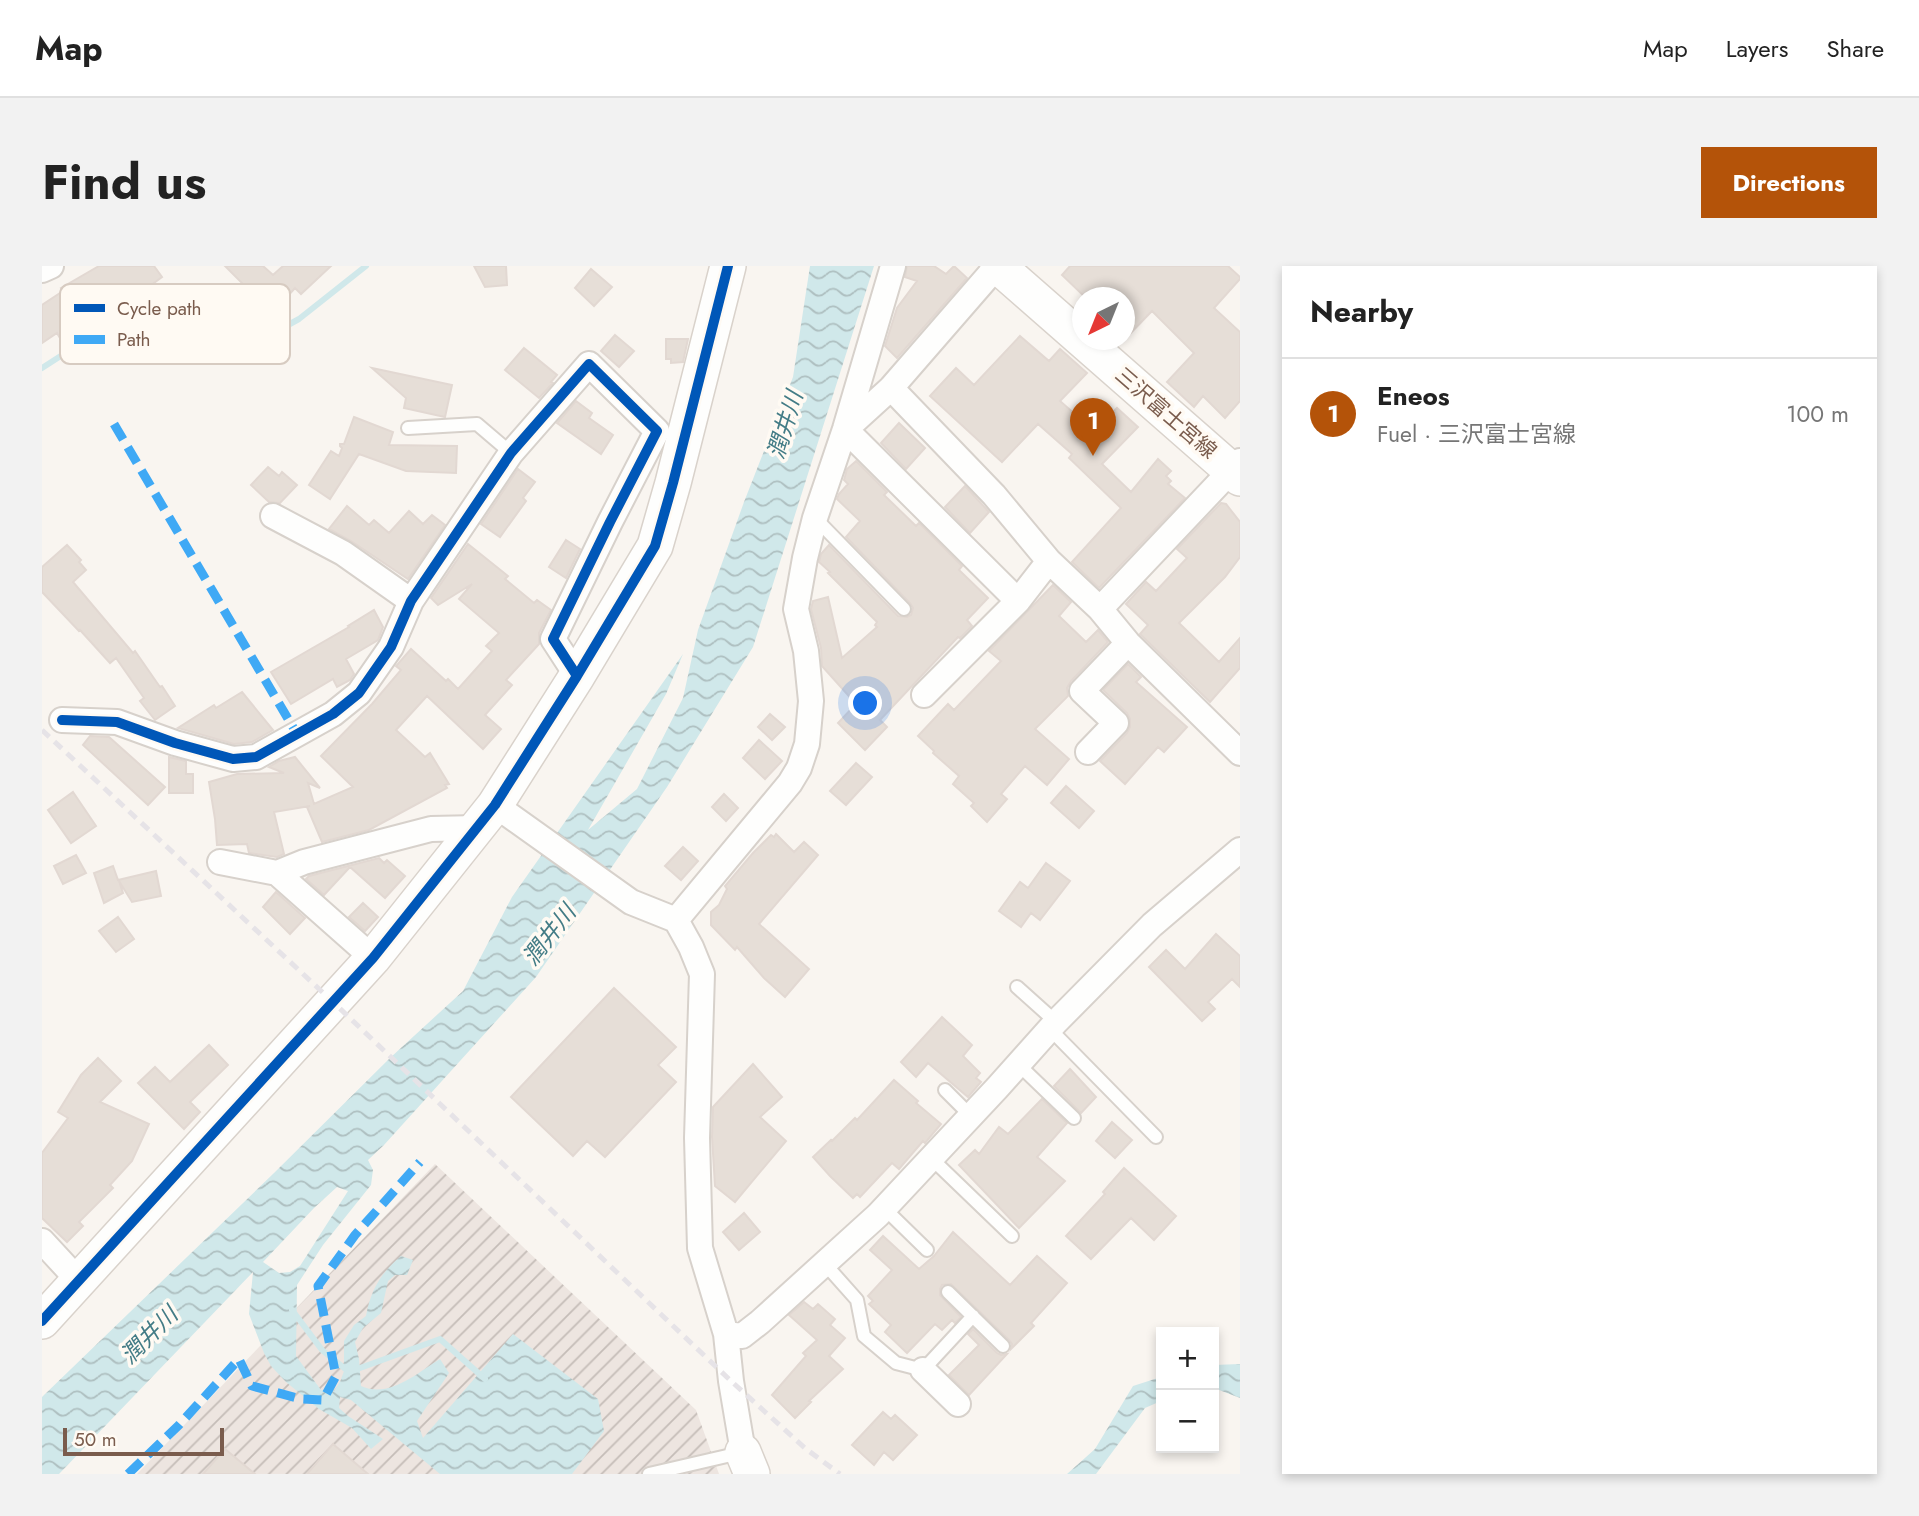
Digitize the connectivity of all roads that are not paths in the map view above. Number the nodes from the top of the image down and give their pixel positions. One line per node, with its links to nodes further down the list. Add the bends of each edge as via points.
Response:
1 (51, 266): 5 (street)
2 (729, 266): 9 (street)
3 (893, 266): 8 (street)
4 (997, 266): 6 (street); 12 (street, 三沢富士宮線)
5 (42, 270)
6 (891, 388): 8 (street); 15 (street, via 995,495)
7 (408, 428): 11 (lane, via 477,424)
8 (845, 429): 14 (street); 17 (street)
9 (684, 435): 10 (street); 21 (street, via 655,546)
10 (648, 452): 11 (street, via 657,431 589,364); 21 (street, via 553,639)
11 (511, 453): 16 (street)
12 (1237, 470): 19 (street)
13 (272, 516): 16 (street, via 343,553)
14 (815, 518): 18 (lane); 30 (street, via 796,609 811,701 807,744 799,768)
15 (1049, 561): 17 (street); 19 (street)
16 (411, 601): 23 (street, via 391,647 359,693 333,714 256,757 233,760 117,722)
17 (1018, 601): 22 (street)
18 (904, 609)
19 (1100, 609): 20 (street)
20 (1128, 643): 24 (street, via 1082,691 1116,723); 25 (street)
21 (577, 676): 26 (street)
22 (925, 695)
23 (62, 719)
24 (1088, 752)
25 (1240, 753)
26 (496, 817): 29 (street, via 431,829); 30 (street, via 631,902); 31 (street)
27 (1240, 850): 33 (street, via 1152,925)
28 (220, 862): 29 (street)
29 (277, 873): 31 (street)
30 (676, 920): 49 (street, via 702,974 697,1138 700,1248)
31 (373, 958): 45 (street)
32 (1017, 987): 33 (lane)
33 (1053, 1025): 34 (street); 38 (lane)
34 (1018, 1065): 36 (street); 37 (lane)
35 (945, 1090): 36 (lane)
36 (971, 1116): 39 (street)
37 (1074, 1118)
38 (1156, 1137)
39 (931, 1158): 40 (street); 41 (lane)
40 (884, 1208): 43 (lane); 44 (street)
41 (1012, 1236)
42 (42, 1241): 45 (street)
43 (927, 1250)
44 (825, 1264): 49 (street, via 742,1336); 51 (lane, via 856,1300 864,1336 896,1363)
45 (79, 1281): 48 (street)
46 (948, 1292): 47 (lane)
47 (973, 1316): 50 (lane); 51 (lane)
48 (42, 1321)
49 (726, 1334): 53 (street)
50 (1003, 1346)
51 (923, 1370): 52 (street)
52 (958, 1404)
53 (747, 1463): 54 (lane)
54 (649, 1474)

